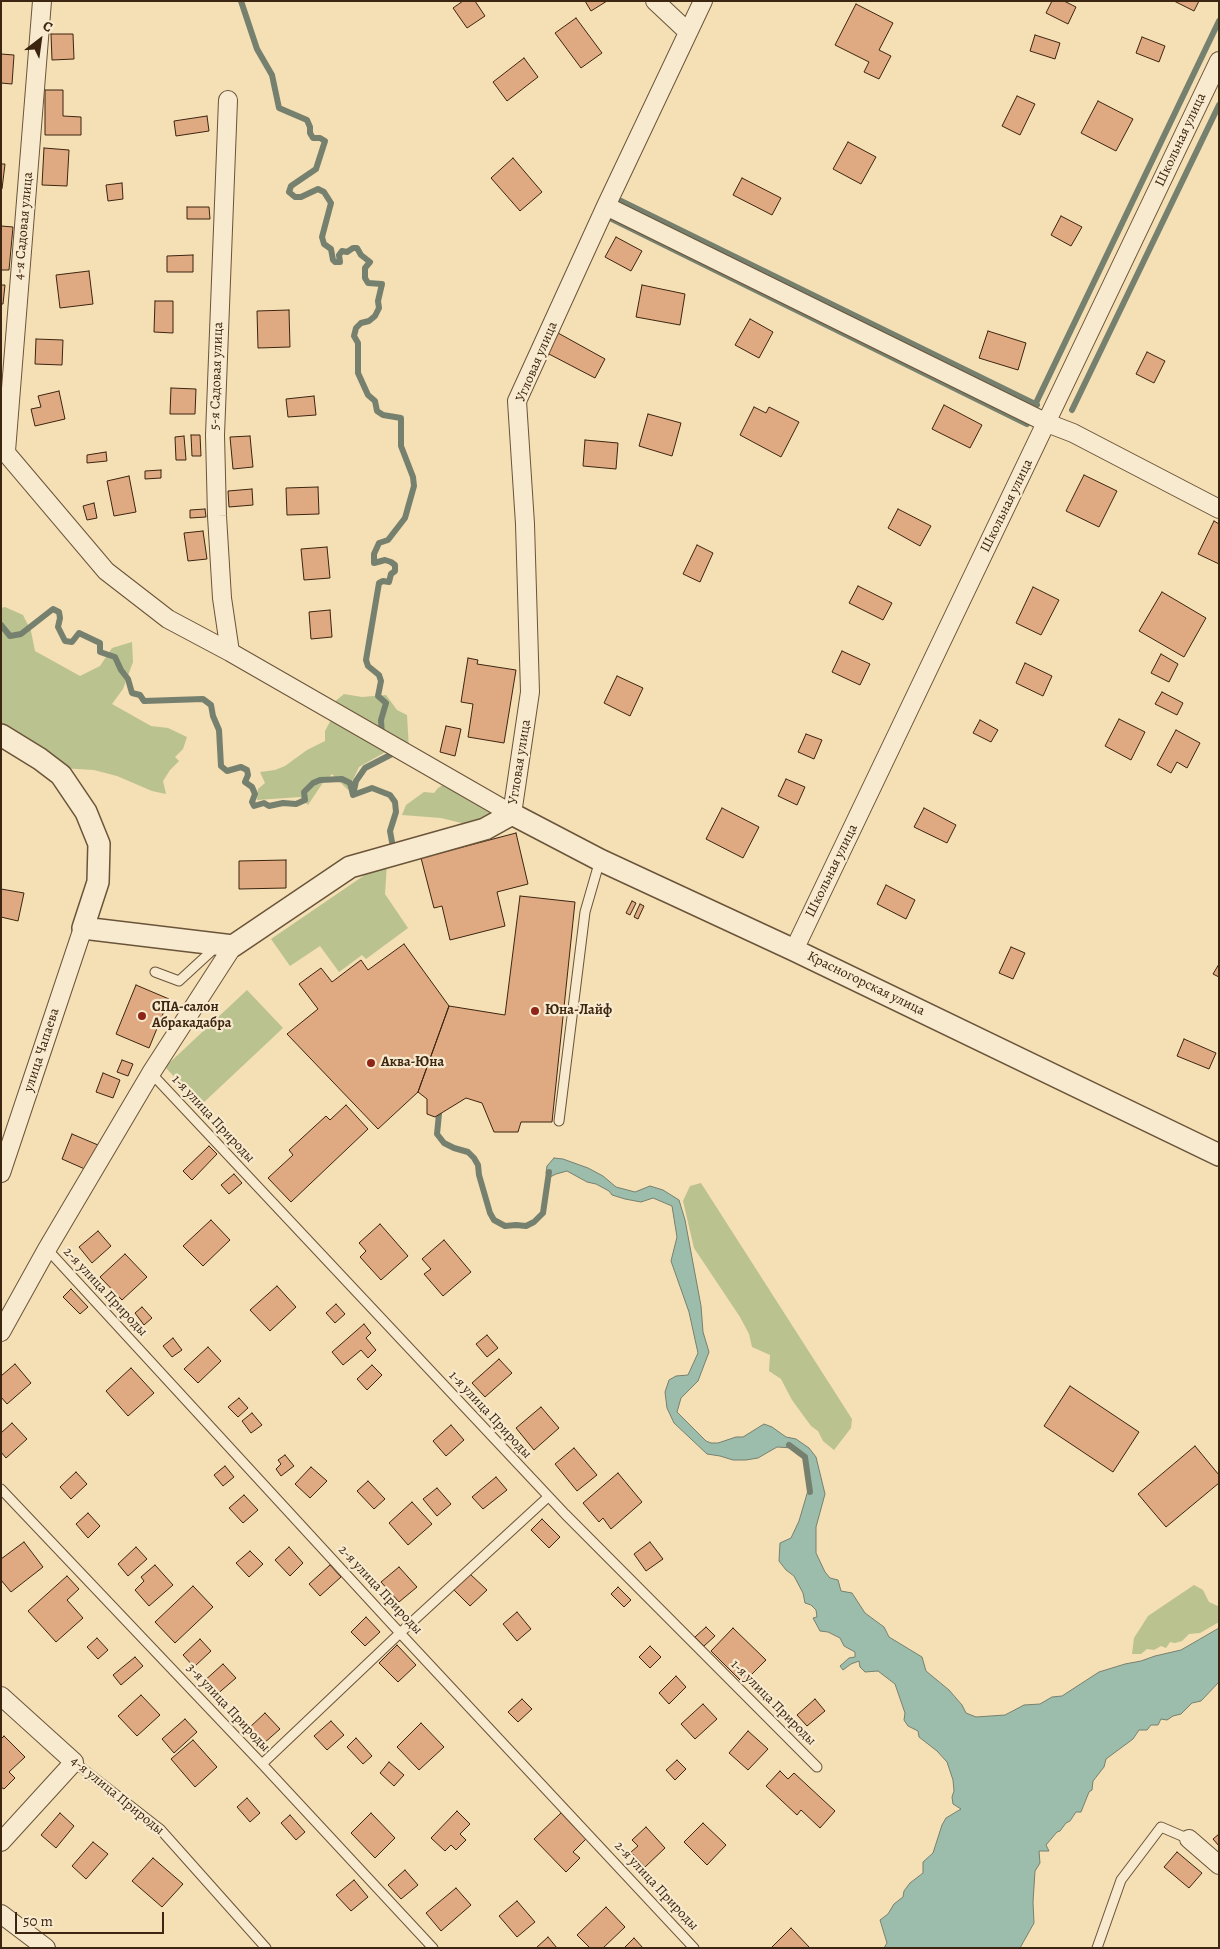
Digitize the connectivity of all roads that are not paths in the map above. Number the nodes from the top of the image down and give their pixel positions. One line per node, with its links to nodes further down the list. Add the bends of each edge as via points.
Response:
1 (42, 1): 9 (street, 4-я Садовая улица)
2 (655, 1): 4 (street)
3 (703, 1): 4 (street, Угловая улица)
4 (688, 32): 7 (street, Угловая улица)
5 (1219, 61): 8 (street, Школьная улица)
6 (228, 100): 11 (street, 5-я Садовая улица, via 215,436 222,598)
7 (606, 206): 8 (street); 13 (street, Угловая улица, via 517,402 525,524 530,692)
8 (1048, 423): 10 (street); 17 (street, Школьная улица)
9 (4, 449): 11 (street, via 106,571 168,619)
10 (1219, 509)
11 (230, 652): 13 (street)
12 (1, 735): 15 (street, via 60,775 86,812 100,844 98,882)
13 (512, 814): 14 (street, Красногорская улица); 16 (street, via 485,828 350,867)
14 (600, 860): 17 (street, Красногорская улица); 20 (lane, via 585,912)
15 (83, 928): 16 (street); 22 (street, улица Чапаева)
16 (226, 945): 18 (lane, via 179,981); 19 (street)
17 (794, 950): 21 (street, Красногорская улица)
18 (155, 972)
19 (151, 1073): 23 (street); 26 (lane, 1-я улица Природы)
20 (559, 1121)
21 (1219, 1155)
22 (1, 1172)
23 (47, 1250): 24 (street); 27 (lane, 2-я улица Природы)
24 (1, 1332)
25 (1, 1489): 30 (lane, 3-я улица Природы)
26 (548, 1497): 27 (lane); 31 (lane, 1-я улица Природы)
27 (400, 1633): 30 (lane); 39 (lane, 2-я улица Природы)
28 (1, 1696): 29 (street, 4-я улица Природы)
29 (74, 1762): 33 (street); 37 (lane, 4-я улица Природы, via 160,1829)
30 (262, 1764): 38 (lane, 3-я улица Природы)
31 (818, 1767)
32 (1189, 1839): 34 (street); 40 (lane, via 1161,1827 1121,1880)
33 (1, 1842)
34 (1219, 1865)
35 (1, 1914): 36 (street)
36 (46, 1948)
37 (266, 1948)
38 (433, 1948)
39 (694, 1948)
40 (1097, 1948)

